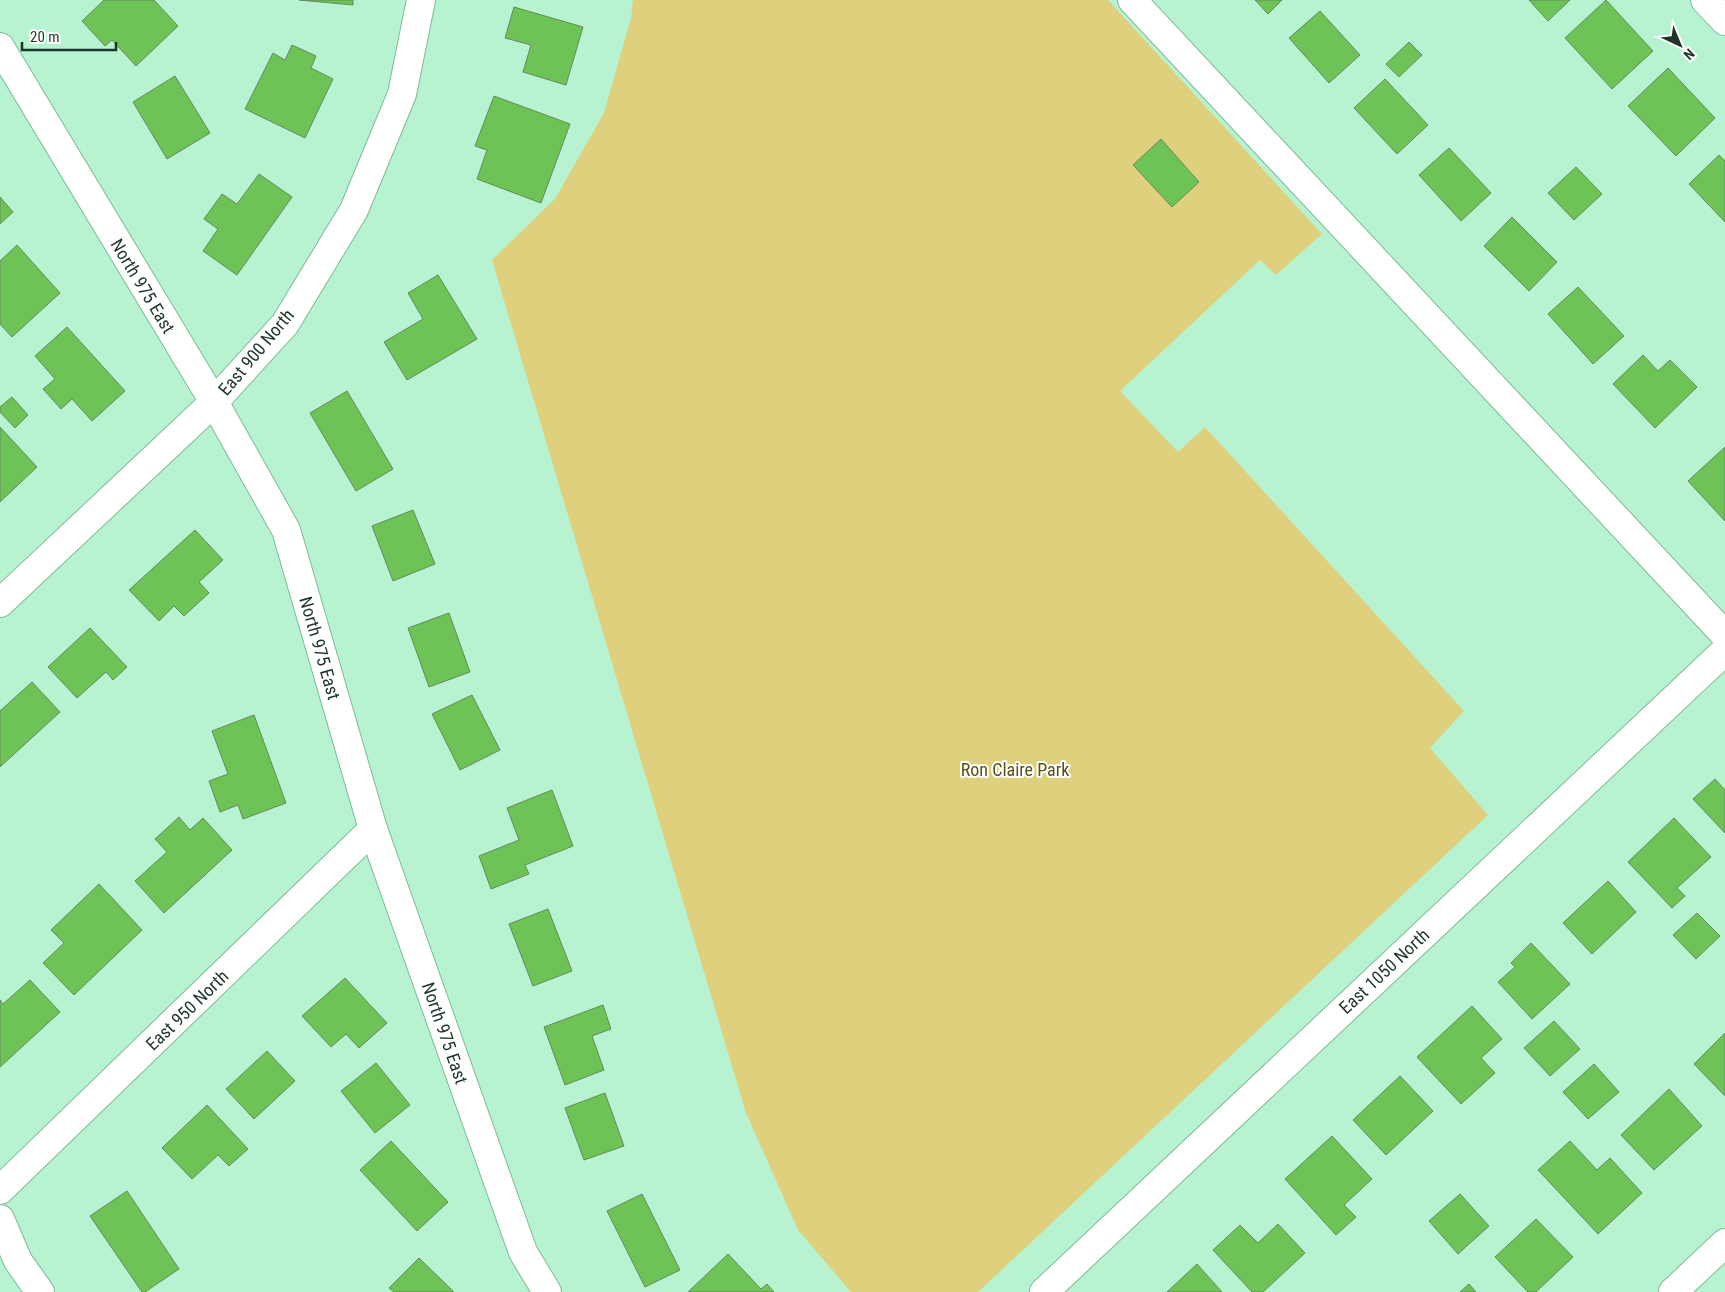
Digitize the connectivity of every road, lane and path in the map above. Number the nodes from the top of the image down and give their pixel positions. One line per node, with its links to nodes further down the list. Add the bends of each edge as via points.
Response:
1 (1132, 0): 8 (street)
2 (1705, 0): 4 (street)
3 (421, 3): 6 (street, East 900 North, via 402,94 354,210 285,324)
4 (1725, 21)
5 (0, 47): 6 (street, North 975 East)
6 (214, 402): 7 (street, East 900 North); 10 (street, North 975 East, via 286,530)
7 (0, 604)
8 (1725, 635)
9 (1725, 651): 16 (street, East 1050 North)
10 (374, 829): 11 (street, East 950 North); 15 (street, North 975 East, via 523,1252)
11 (0, 1190)
12 (0, 1219): 14 (street, via 18,1261)
13 (1725, 1244): 17 (street)
14 (40, 1292)
15 (547, 1292)
16 (1044, 1292)
17 (1673, 1292)

